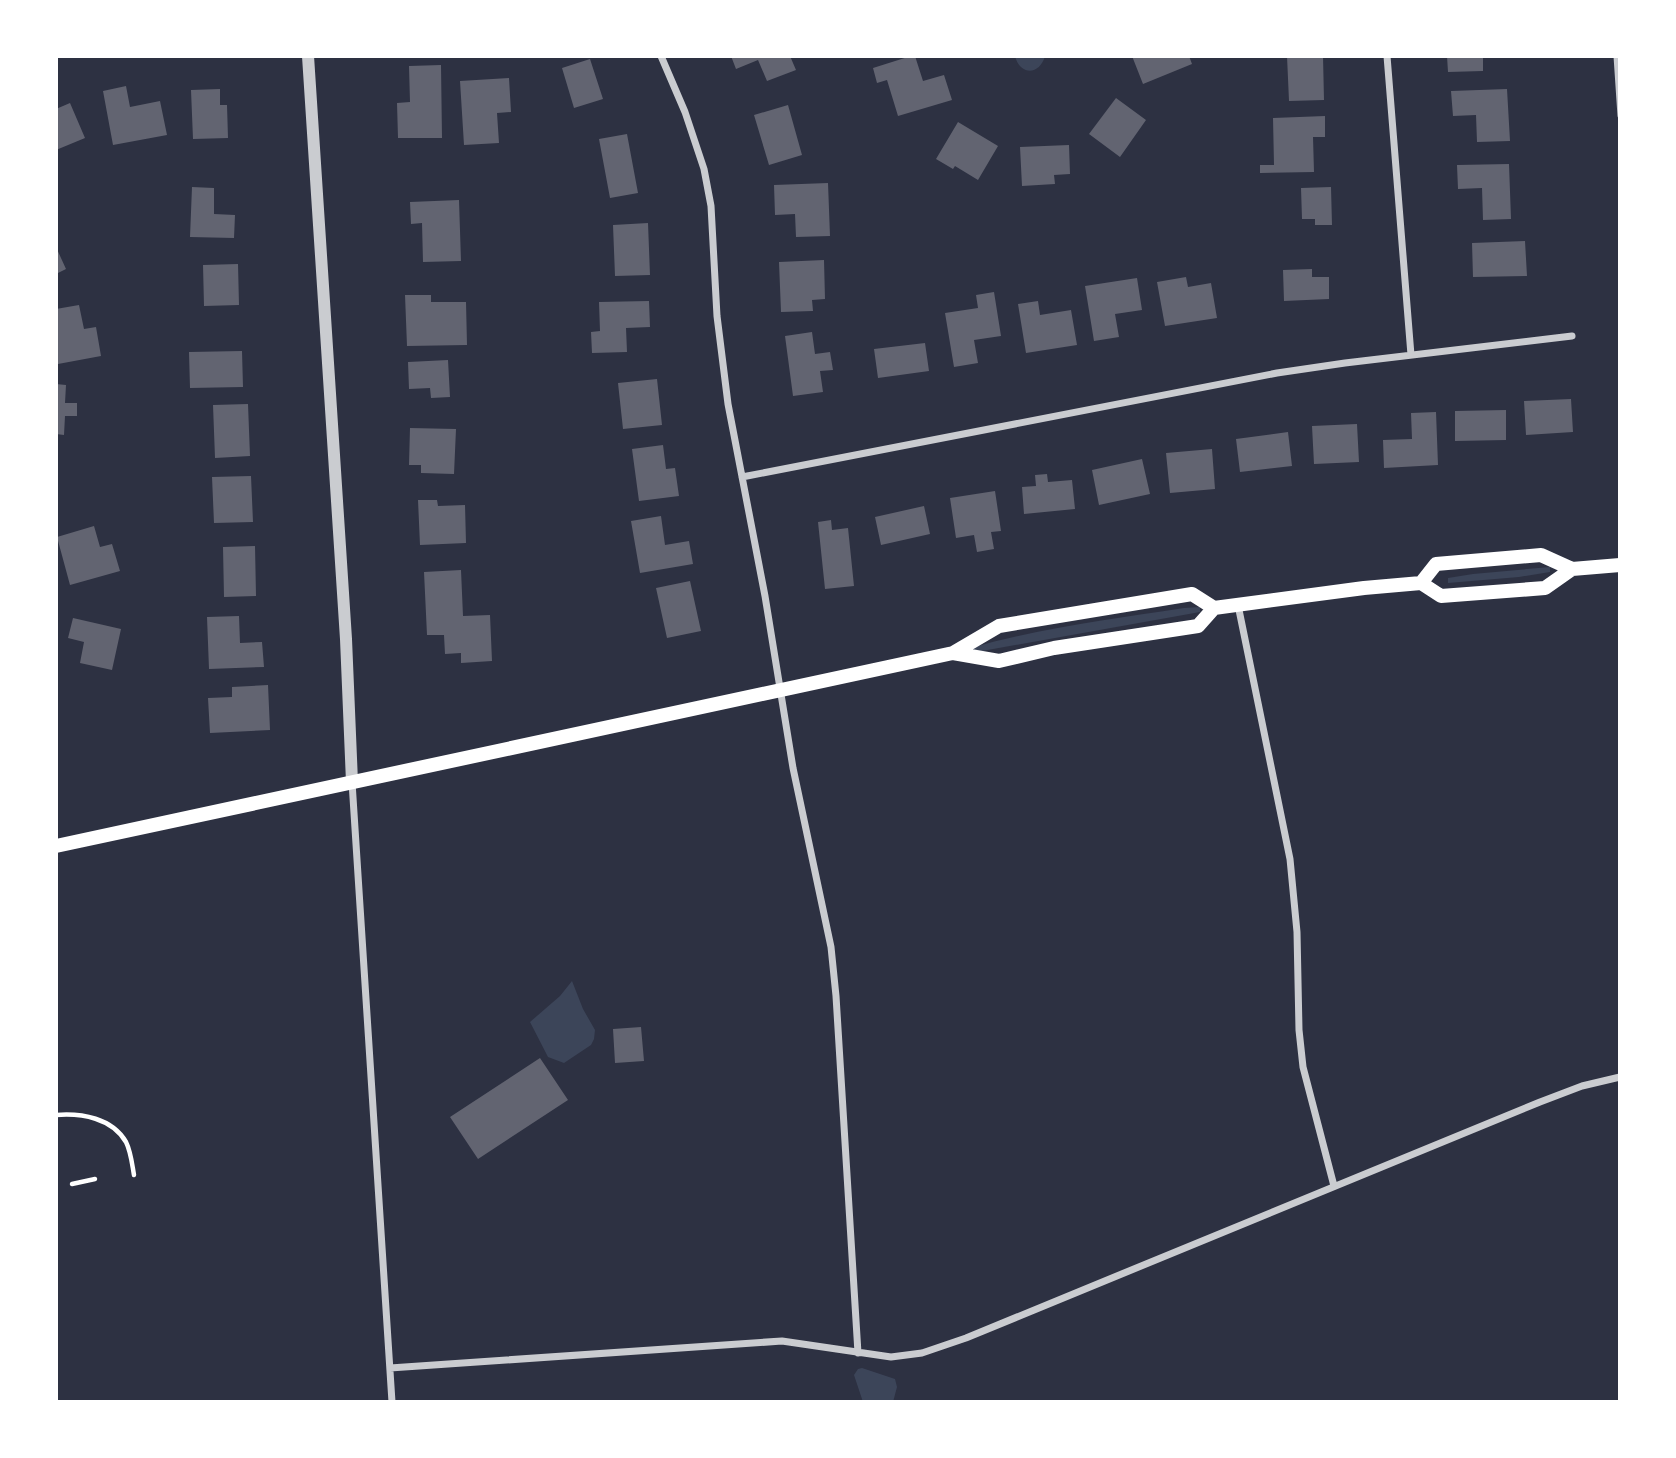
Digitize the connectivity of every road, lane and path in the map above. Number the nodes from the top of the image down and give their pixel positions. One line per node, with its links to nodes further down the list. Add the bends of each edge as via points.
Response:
1 (308, 56): 16 (street)
2 (661, 56): 8 (street, via 704,169 711,206 717,316)
3 (1387, 56): 7 (street)
4 (1616, 56): 5 (lane)
5 (1620, 116)
6 (1572, 336): 7 (street)
7 (1411, 355): 8 (street, via 1277,373)
8 (742, 477): 15 (street)
9 (1620, 565): 10 (main road)
10 (1572, 569): 11 (main road, via 1545,588 1441,596); 11 (main road, via 1541,555 1436,564)
11 (1421, 583): 12 (main road)
12 (1238, 605): 13 (main road); 23 (street, via 1290,859 1303,1067)
13 (1214, 608): 14 (main road, via 1198,626 999,661); 14 (main road, via 1192,594 999,626)
14 (953, 653): 15 (main road)
15 (780, 689): 16 (main road); 24 (street, via 831,947)
16 (352, 782): 17 (main road); 25 (street)
17 (56, 846)
18 (1620, 1077): 23 (street, via 1540,1101)
19 (56, 1115): 20 (path, via 85,1115 117,1130 131,1156)
20 (134, 1175)
21 (94, 1179): 22 (path)
22 (72, 1184)
23 (1334, 1186): 24 (street, via 966,1338 922,1353 891,1357)
24 (858, 1353): 25 (street, via 782,1341)
25 (390, 1368): 26 (street)
26 (392, 1402)

